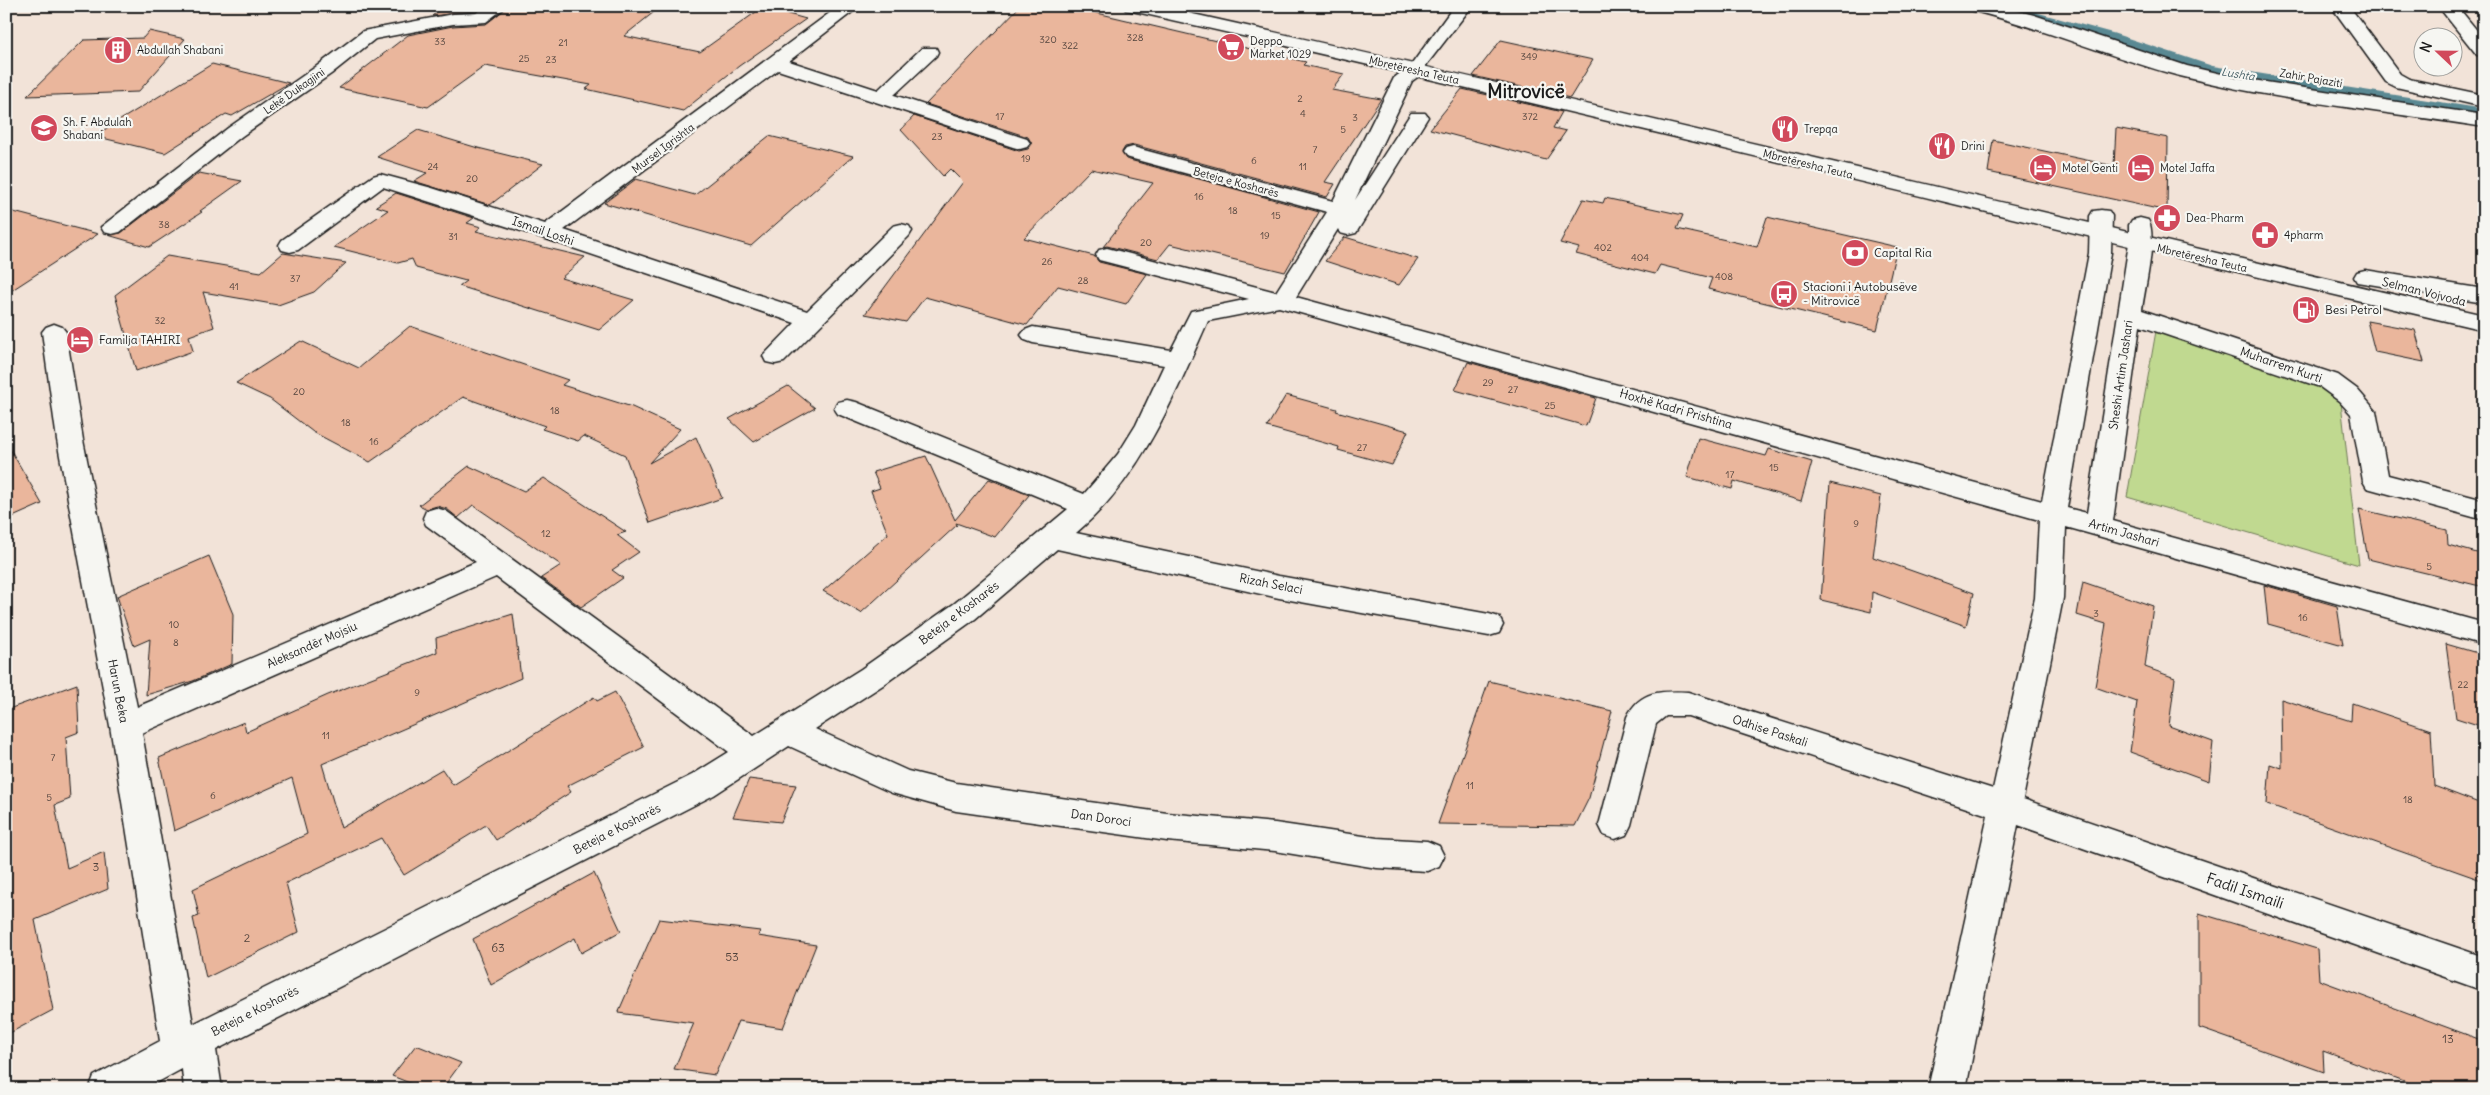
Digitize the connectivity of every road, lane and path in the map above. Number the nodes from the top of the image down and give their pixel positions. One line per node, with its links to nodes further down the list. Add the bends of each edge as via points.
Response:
1 (498, 6): 27 (street, Lekë Dukagjini, via 480,18 453,19 369,35 234,132)
2 (851, 6): 13 (street, Mursel Igrishta)
3 (1132, 6): 15 (street, Mbretëresha Teuta)
4 (1463, 6): 15 (street)
5 (1976, 6): 17 (street, via 2028,19 2181,70)
6 (2025, 6): 10 (street)
7 (2340, 6): 19 (street, via 2393,78)
8 (2447, 6): 11 (street)
9 (1185, 7): 15 (street, Mbretëresha Teuta)
10 (2176, 50)
11 (2484, 51)
12 (929, 52): 18 (street)
13 (777, 63): 18 (street); 29 (street, Mursel Igrishta)
14 (2234, 63): 17 (street)
15 (1418, 66): 25 (street, via 1404,78 1396,92); 26 (street, Mbretëresha Teuta)
16 (2279, 72): 20 (street, Zahir Pajaziti)
17 (2239, 84): 22 (street)
18 (880, 97): 23 (street)
19 (2484, 101)
20 (2484, 106)
21 (1418, 117): 35 (street)
22 (2484, 121)
23 (1020, 143)
24 (1133, 153): 25 (street, Beteja e Kosharës)
25 (1340, 209): 35 (street)
26 (2101, 225): 30 (street, Mbretëresha Teuta); 47 (street, via 2100,252)
27 (112, 227)
28 (900, 231): 38 (street)
29 (548, 232): 31 (street, Ismail Loshi, via 380,180); 38 (street, Ismail Loshi)
30 (2140, 234): 33 (street, Mbretëresha Teuta); 37 (street, Sheshi Artim Jashari); 39 (street, Mbretëresha Teuta)
31 (290, 245)
32 (1107, 255): 35 (street)
33 (2364, 277): 34 (street); 36 (street, Selman Vojvoda)
34 (2484, 296)
35 (1291, 303): 43 (street, Beteja e Kosharës, via 1199,316); 47 (street, Hoxhë Kadri Prishtina)
36 (2484, 307)
37 (2129, 314): 46 (street, Muharrem Kurti, via 2329,381 2363,411 2376,481); 49 (street, Sheshi Artim Jashari)
38 (811, 320): 42 (street)
39 (2484, 323)
40 (54, 332): 54 (street, Harun Beka, via 70,440)
41 (1033, 335): 43 (street)
42 (775, 356)
43 (1178, 359): 45 (street, Beteja e Kosharës, via 1148,426 1127,460)
44 (847, 408): 45 (street)
45 (1089, 508): 50 (street, Beteja e Kosharës)
46 (2484, 510)
47 (2053, 513): 49 (street, Artim Jashari); 57 (street, via 2049,598)
48 (436, 518): 51 (street)
49 (2099, 526): 53 (street, Artim Jashari)
50 (1054, 538): 52 (street, Rizah Selaci, via 1279,587); 55 (street, Beteja e Kosharës, via 966,611)
51 (499, 564): 54 (street, Aleksandër Mojsiu); 56 (street)
52 (1489, 625)
53 (2484, 634)
54 (125, 726): 61 (street, Harun Beka, via 179,1045)
55 (787, 731): 56 (street, Beteja e Kosharës); 59 (street, Dan Doroci, via 903,784 956,798 1167,827)
56 (753, 752): 61 (street, Beteja e Kosharës, via 703,785)
57 (2006, 807): 58 (street, Odhise Paskali, via 1688,704 1660,703 1642,717); 60 (street, Fadil Ismaili); 64 (street)
58 (1615, 825)
59 (1426, 856)
60 (2484, 974)
61 (189, 1045): 62 (street, Beteja e Kosharës); 63 (street, Harun Beka)
62 (107, 1089)
63 (203, 1089)
64 (1947, 1089)

